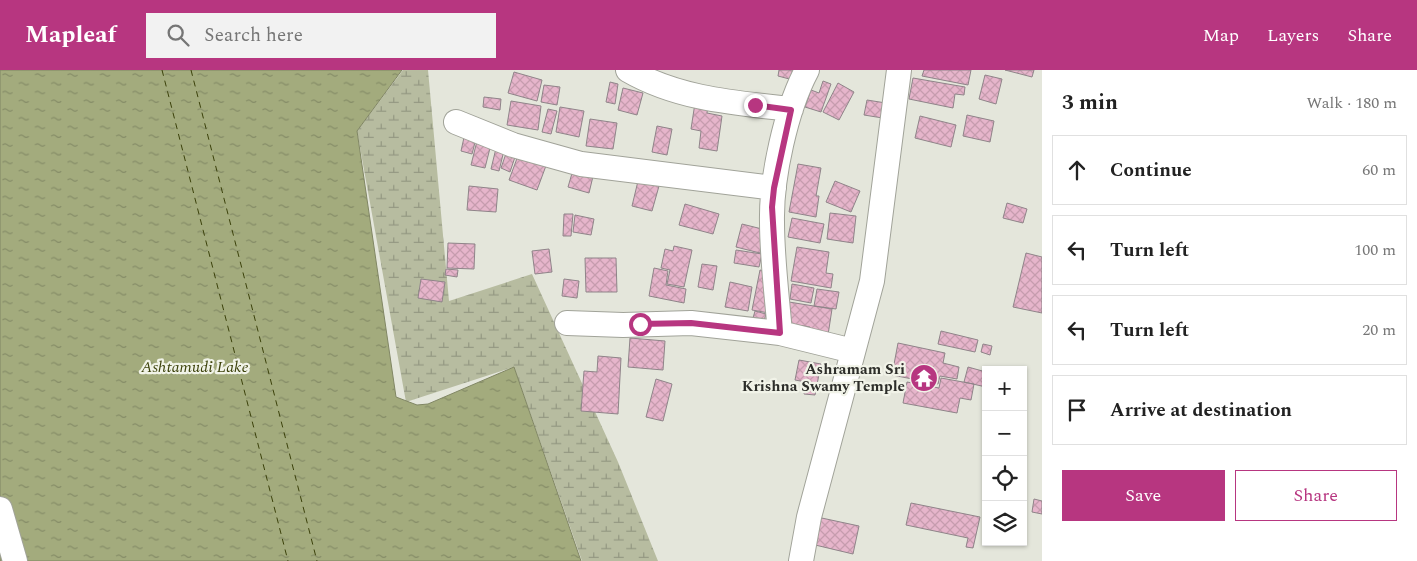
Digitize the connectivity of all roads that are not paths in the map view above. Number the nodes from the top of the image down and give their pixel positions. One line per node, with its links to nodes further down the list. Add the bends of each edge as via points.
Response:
1 (628, 70): 4 (street, via 667,88 707,99)
2 (807, 70): 4 (street)
3 (899, 70): 9 (street, via 872,280)
4 (791, 110): 6 (street)
5 (456, 122): 6 (street, via 513,144 582,164)
6 (774, 188): 8 (street, via 772,223)
7 (567, 323): 8 (street, via 691,323)
8 (780, 333): 9 (street)
9 (853, 351): 12 (street, via 809,516)
10 (0, 509): 11 (street)
11 (15, 561)
12 (802, 561)

